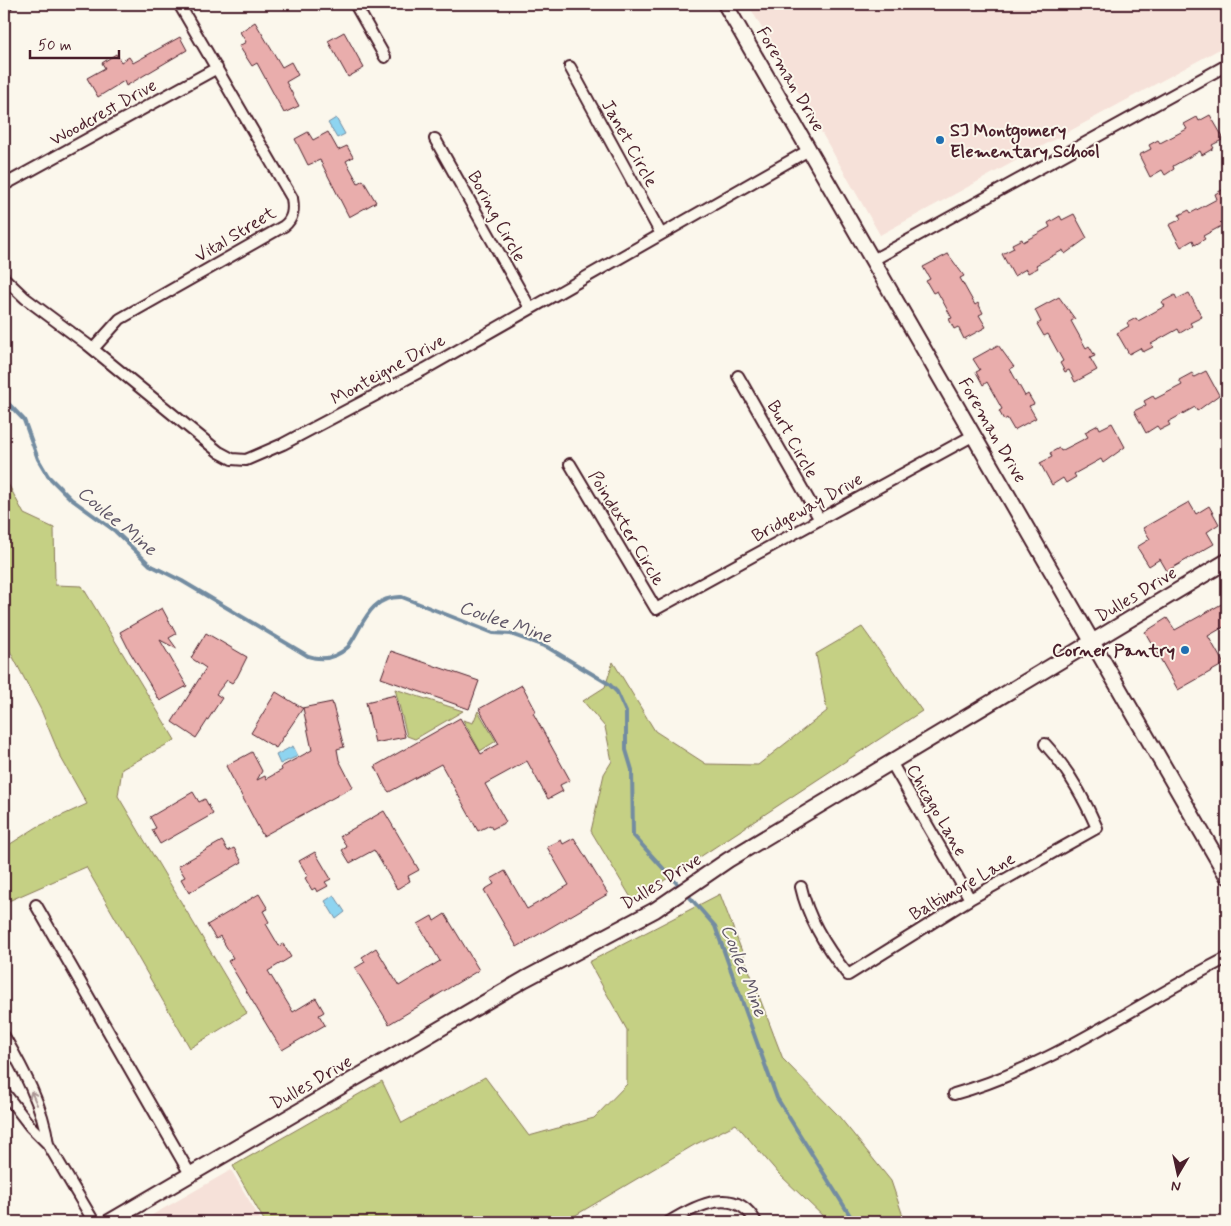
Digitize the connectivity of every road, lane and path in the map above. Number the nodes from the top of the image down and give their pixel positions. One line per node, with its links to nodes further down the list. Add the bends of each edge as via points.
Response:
1 (7, 4): 5 (street)
2 (179, 4): 9 (street, Vital Street)
3 (355, 4): 6 (street)
4 (725, 4): 11 (street, Foreman Drive)
5 (4, 6)
6 (385, 57)
7 (1227, 65): 14 (street)
8 (570, 67): 13 (street, Janet Circle)
9 (217, 68): 12 (street, Woodcrest Drive); 17 (street, Vital Street, via 292,198 294,210 291,218 284,226 125,316)
10 (435, 139): 16 (street, Boring Circle)
11 (809, 150): 13 (street, Monteigne Drive); 14 (street, Foreman Drive)
12 (4, 185)
13 (661, 234): 16 (street, Monteigne Drive)
14 (873, 260): 19 (street, Foreman Drive)
15 (4, 278): 17 (street, Monteigne Drive, via 25,298)
16 (530, 308): 17 (street, Monteigne Drive, via 308,431 246,460 232,459 219,452)
17 (93, 349)
18 (738, 376): 21 (street, Burt Circle)
19 (974, 435): 21 (street, Bridgeway Drive); 24 (street, Foreman Drive)
20 (570, 464): 23 (street, Poindexter Circle)
21 (819, 518): 23 (street, Bridgeway Drive)
22 (1227, 561): 24 (street, Dulles Drive)
23 (656, 609)
24 (1093, 642): 26 (street, Dulles Drive); 27 (street, Foreman Drive)
25 (1045, 744): 29 (street, Baltimore Lane, via 1061,761 1097,828)
26 (891, 762): 29 (street, Chicago Lane); 36 (street, Dulles Drive, via 728,860 654,910 525,979)
27 (1227, 876)
28 (801, 886): 29 (street, Baltimore Lane, via 806,908 834,958 848,975)
29 (970, 899)
30 (36, 905): 36 (street)
31 (1227, 958): 34 (street, via 1059,1051 988,1083)
32 (4, 1036): 35 (street, one-way to 32, via 45,1122)
33 (4, 1092): 35 (street)
34 (954, 1094)
35 (48, 1144): 37 (street)
36 (190, 1174): 38 (street, Dulles Drive)
37 (94, 1222)
38 (109, 1222)
39 (669, 1222): 40 (street, via 699,1207 725,1201 743,1206)
40 (756, 1222)

